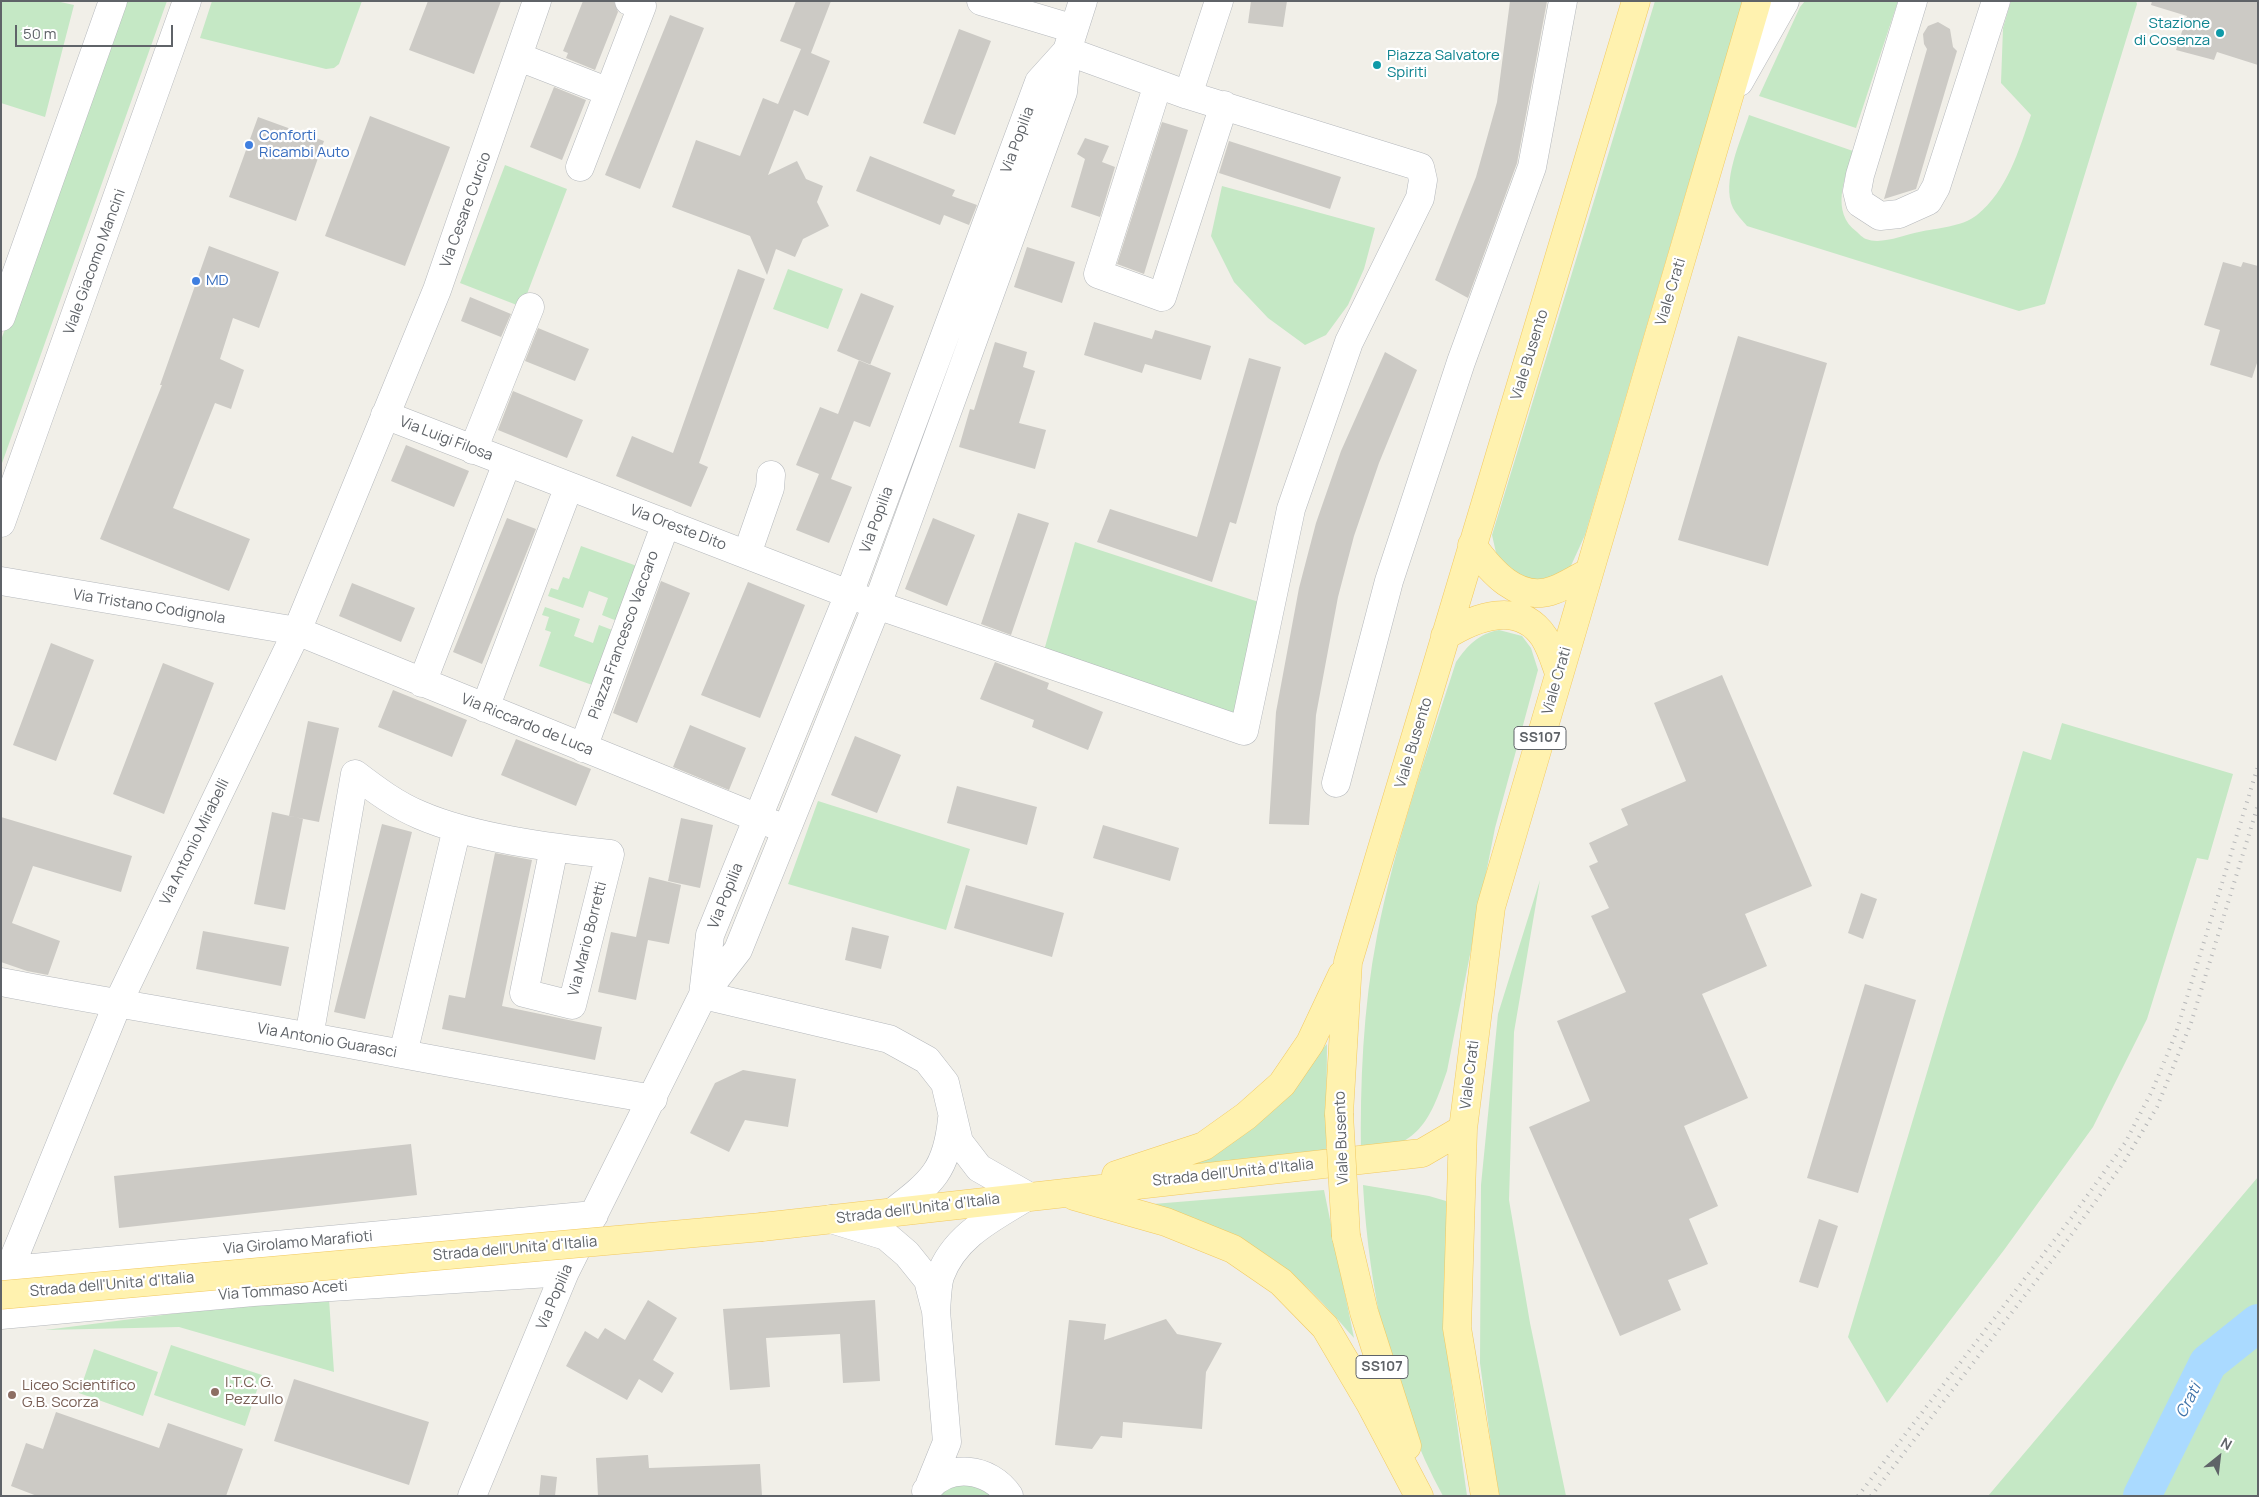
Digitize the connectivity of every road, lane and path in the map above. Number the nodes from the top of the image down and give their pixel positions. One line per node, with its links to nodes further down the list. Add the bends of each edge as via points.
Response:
1 (113, 1): 23 (street)
2 (187, 1): 29 (street, Viale Giacomo Mancini)
3 (537, 1): 15 (street, Via Cesare Curcio)
4 (630, 1): 17 (street, via 642,6)
5 (981, 1): 14 (street)
6 (1083, 1): 14 (street, Via Popilia)
7 (1219, 1): 18 (street)
8 (1563, 1): 43 (street, via 1532,167 1461,362 1389,581)
9 (1636, 1): 31 (main road, Viale Busento / SS107)
10 (1757, 1): 19 (main road, Viale Crati / SS107)
11 (1785, 1): 19 (street)
12 (1913, 1): 13 (street, via 1857,191 1860,203 1880,216 1915,208 1928,201 1936,187)
13 (1996, 1)
14 (1070, 40): 16 (street); 35 (street, Via Popilia, via 1039,82); 36 (street, Via Popilia, via 1063,92)
15 (519, 57): 17 (street); 24 (street, Via Cesare Curcio, via 437,290)
16 (1158, 84): 18 (street); 20 (street, via 1098,274 1162,297)
17 (609, 92): 21 (street)
18 (1188, 95): 20 (street)
19 (1728, 100): 33 (main road, Viale Crati / SS107)
20 (1224, 105): 36 (street, Via Oreste Dito, via 1420,166 1423,180 1411,220 1348,342 1291,509 1244,731)
21 (580, 167)
22 (530, 307): 25 (street)
23 (1, 318)
24 (385, 416): 25 (street, Via Luigi Filosa); 37 (street, Via Antonio Mirabelli)
25 (473, 450): 26 (street, Via Luigi Filosa)
26 (507, 463): 28 (street, Via Oreste Dito); 40 (street)
27 (771, 474): 32 (street, via 770,488)
28 (569, 486): 30 (street, Via Oreste Dito); 41 (street)
29 (1, 523)
30 (666, 523): 32 (street, Via Oreste Dito); 42 (street, Piazza Francesco Vaccaro)
31 (1472, 545): 33 (main road, via 1490,570 1509,585 1531,593 1552,591); 38 (main road, Viale Busento / SS107)
32 (747, 554): 35 (street, Via Oreste Dito)
33 (1588, 573): 39 (main road, Viale Crati / SS107)
34 (1, 581): 37 (street, Via Tristano Codignola)
35 (849, 594): 36 (street, Via Oreste Dito); 44 (street, Via Popilia)
36 (877, 605): 46 (street, Via Popilia)
37 (297, 631): 40 (street, Via Riccardo de Luca); 51 (street, Via Antonio Mirabelli)
38 (1446, 636): 39 (main road, via 1485,616 1516,616 1531,624 1544,637); 48 (main road, Viale Busento / SS107)
39 (1559, 673): 56 (main road, Viale Crati / SS107, via 1491,907)
40 (422, 683): 41 (street, Via Riccardo de Luca)
41 (484, 708): 42 (street, Via Riccardo de Luca)
42 (583, 748): 44 (street, Via Riccardo de Luca)
43 (1336, 783)
44 (758, 818): 46 (street, Via Riccardo de Luca); 50 (street, Via Popilia, via 710,935)
45 (457, 828): 47 (street, Via Mario Borretti); 52 (street, Via Mario Borretti, via 420,815 389,799 355,774); 53 (street)
46 (787, 830): 50 (street, Via Popilia, via 738,950)
47 (554, 848): 47 (street, Via Mario Borretti, via 524,993 572,1004 610,854)
48 (1348, 962): 57 (main road, via 1310,1043 1282,1084 1246,1116 1204,1146); 72 (main road, Viale Busento / SS107, bridge, via 1339,1114 1346,1236 1364,1312)
49 (1, 982): 51 (street, Via Antonio Guarasci)
50 (704, 995): 54 (street, Via Popilia); 55 (street, via 889,1039 927,1060 945,1084)
51 (117, 1004): 52 (street, Via Antonio Guarasci); 63 (street, Via Antonio Mirabelli)
52 (309, 1036): 53 (street, Via Antonio Guarasci)
53 (403, 1054): 54 (street, Via Antonio Guarasci)
54 (653, 1099): 60 (street, Via Popilia)
55 (952, 1110): 58 (street, via 959,1142 979,1168); 59 (street, via 949,1146 937,1172 926,1186)
56 (1463, 1129): 57 (main road, Strada dell'Unità d'Italia, via 1422,1152); 73 (main road, Viale Crati / SS107, via 1458,1328)
57 (1061, 1192): 58 (main road, Strada dell'Unità d'Italia); 71 (main road, via 1166,1222 1233,1249 1281,1282 1325,1327)
58 (1028, 1196): 59 (main road, Strada dell'Unita' d'Italia); 64 (street, via 974,1229 952,1252 940,1277)
59 (893, 1212): 61 (main road, Strada dell'Unita' d'Italia)
60 (594, 1215): 62 (street, Via Popilia); 63 (street, Via Girolamo Marafioti)
61 (831, 1219): 63 (main road, Strada dell'Unita' d'Italia, bridge, via 762,1227); 64 (street, via 886,1236 907,1254 928,1280)
62 (565, 1272): 65 (street, Via Tommaso Aceti, via 253,1292); 69 (street, Via Popilia)
63 (4, 1278)
64 (936, 1311): 66 (street)
65 (1, 1315)
66 (947, 1442): 67 (street); 68 (street)
67 (970, 1471): 68 (street, via 942,1476); 70 (street, via 995,1480)
68 (926, 1490)
69 (472, 1496)
70 (1009, 1496)
71 (1419, 1496)
72 (1425, 1496)
73 (1485, 1496)

